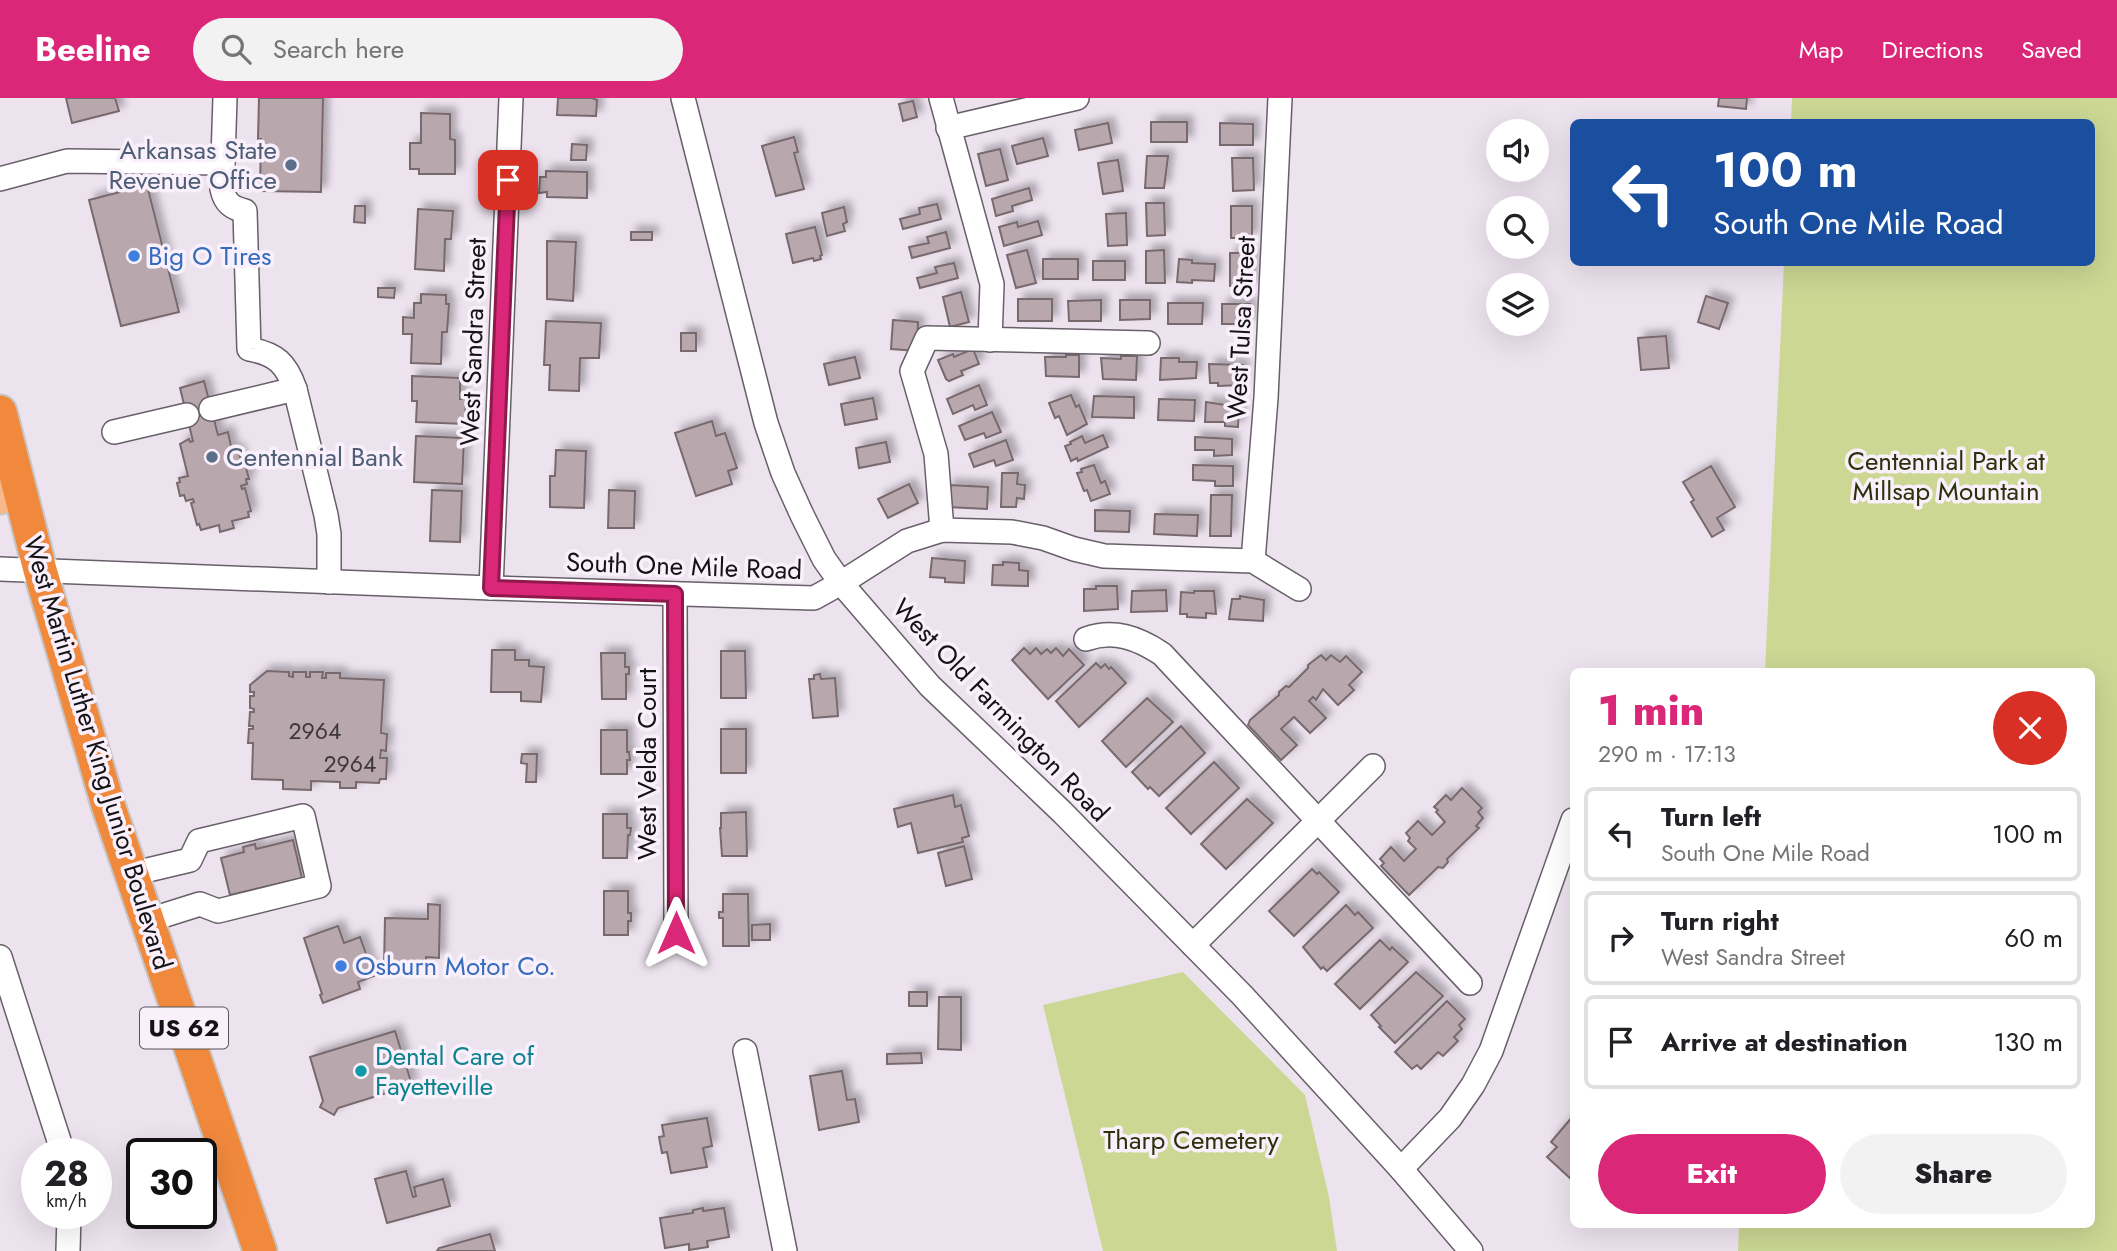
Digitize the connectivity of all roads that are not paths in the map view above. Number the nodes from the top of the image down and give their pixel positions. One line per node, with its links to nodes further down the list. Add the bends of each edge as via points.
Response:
1 (225, 98): 8 (street)
2 (511, 98): 24 (street, West Sandra Street)
3 (683, 98): 23 (street, West Old Farmington Road, via 766,423 802,515)
4 (941, 98): 7 (street)
5 (1077, 98): 7 (street)
6 (1280, 98): 19 (street, West Tulsa Street)
7 (948, 128): 10 (street, via 992,284)
8 (223, 163): 9 (street, via 68,161); 12 (street, via 224,198 245,211 249,349 265,351 278,360)
9 (0, 179)
10 (990, 340): 11 (street); 18 (street, via 927,338 912,371 936,454)
11 (1148, 343)
12 (295, 389): 13 (street); 22 (street, via 326,515)
13 (212, 409)
14 (0, 412): 17 (highway, West Martin Luther King Junior Boulevard / US 62)
15 (187, 415): 16 (street)
16 (114, 432)
17 (8, 485): 21 (highway, West Martin Luther King Junior Boulevard / US 62)
18 (942, 530): 19 (street, South One Mile Road, via 1012,532 1104,556); 23 (street, South One Mile Road, via 907,541)
19 (1253, 561): 25 (street, South One Mile Road)
20 (0, 569): 21 (street, South One Mile Road)
21 (40, 570): 22 (street, South One Mile Road); 31 (highway, West Martin Luther King Junior Boulevard / US 62)
22 (329, 582): 24 (street, South One Mile Road)
23 (841, 583): 26 (street, South One Mile Road, via 814,598); 34 (street, West Old Farmington Road, via 930,686)
24 (491, 588): 26 (street, South One Mile Road)
25 (1299, 589)
26 (675, 594): 33 (street, West Velda Court)
27 (1086, 639): 29 (street, via 1128,636 1161,654)
28 (1373, 766): 29 (street)
29 (1318, 821): 34 (street); 36 (street)
30 (1570, 828): 39 (street, via 1491,1051 1450,1118)
31 (131, 874): 32 (highway, West Martin Luther King Junior Boulevard / US 62); 32 (street, via 190,860 199,841 303,816 319,886 218,911 200,904)
32 (146, 921): 42 (highway, West Martin Luther King Junior Boulevard / US 62)
33 (676, 933)
34 (1193, 944): 39 (street, West Old Farmington Road)
35 (0, 957): 38 (street)
36 (1470, 983)
37 (745, 1051): 43 (street)
38 (58, 1138)
39 (1401, 1169): 44 (street, West Old Farmington Road)
40 (69, 1229): 41 (street)
41 (68, 1251)
42 (260, 1251)
43 (785, 1251)
44 (1471, 1251)

